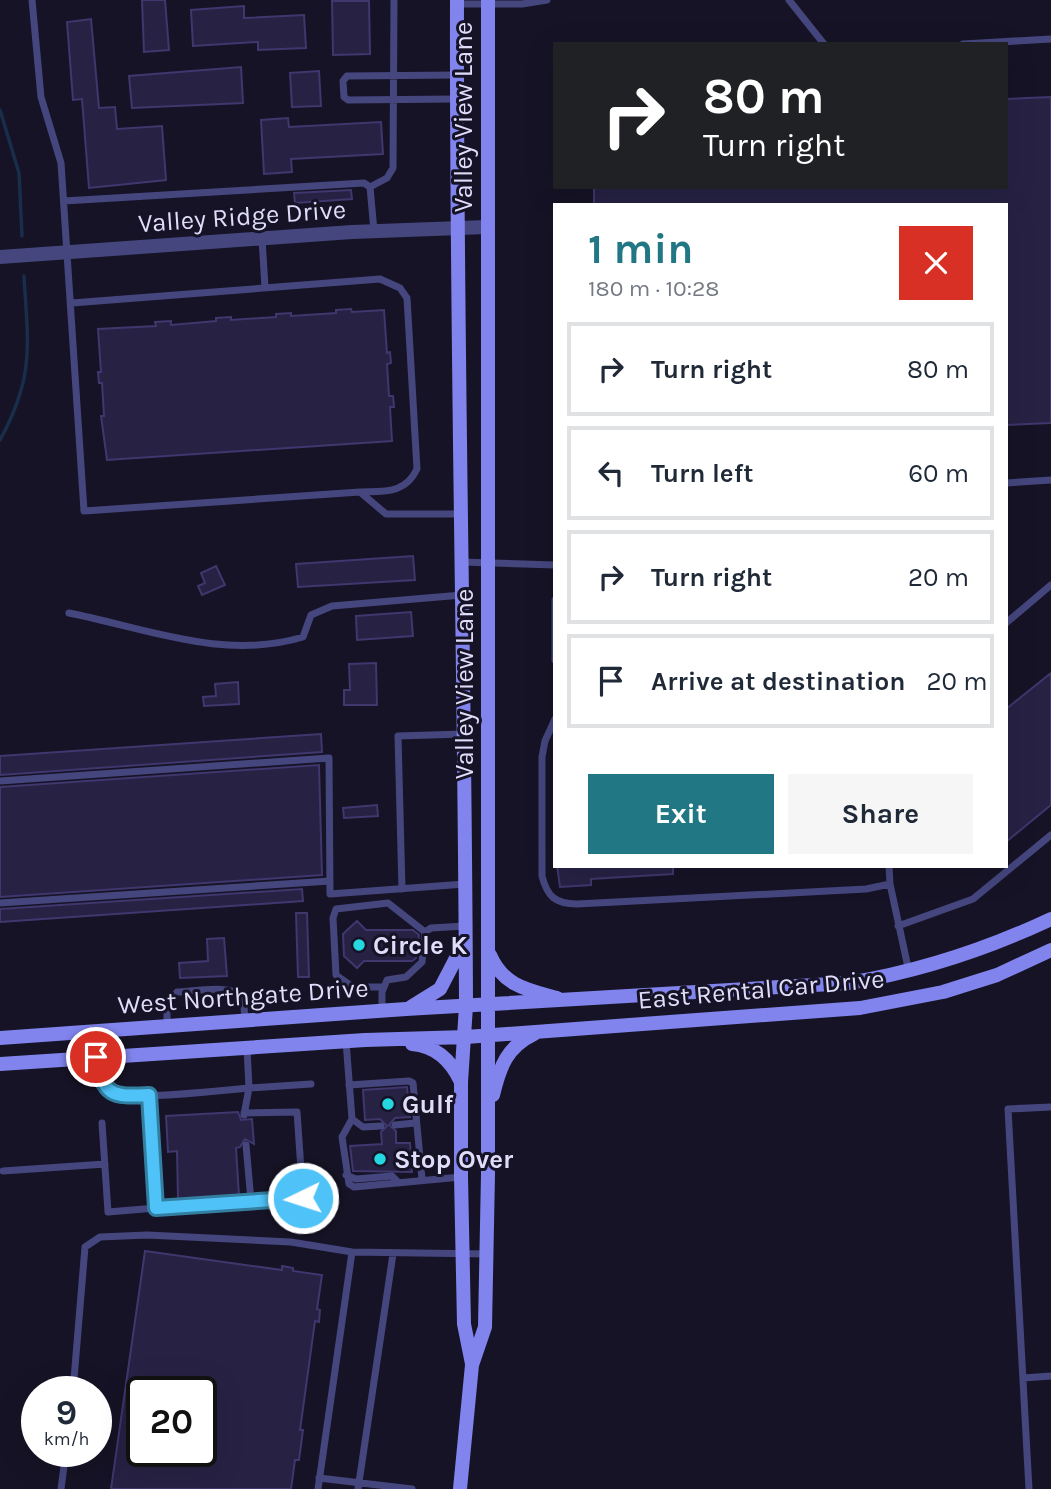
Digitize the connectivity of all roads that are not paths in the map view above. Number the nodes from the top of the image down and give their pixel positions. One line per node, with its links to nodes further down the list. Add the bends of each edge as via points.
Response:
1 (33, 0): 15 (lane, via 41,97 61,163)
2 (394, 0): 11 (lane)
3 (547, 0): 6 (lane)
4 (789, 0): 8 (lane)
5 (457, 2): 6 (lane); 10 (main road, Valley View Lane)
6 (488, 2): 17 (main road, Valley View Lane)
7 (1051, 39): 9 (lane)
8 (822, 42)
9 (998, 42)
10 (457, 75): 11 (lane); 12 (main road, Valley View Lane)
11 (394, 76): 13 (lane); 13 (lane, via 347,76 343,81 348,100)
12 (456, 99): 13 (lane); 16 (main road, Valley View Lane)
13 (394, 100): 14 (lane, via 393,169)
14 (370, 187): 15 (lane, via 364,183); 18 (lane)
15 (64, 201): 20 (lane)
16 (456, 227): 17 (street, Valley Ridge Drive); 18 (street, Valley Ridge Drive); 27 (main road, Valley View Lane)
17 (486, 227): 29 (main road, Valley View Lane)
18 (374, 231): 19 (street, Valley Ridge Drive)
19 (262, 239): 20 (street, Valley Ridge Drive); 22 (lane)
20 (67, 252): 21 (street, Valley Ridge Drive); 23 (lane)
21 (0, 257)
22 (265, 287): 23 (lane); 26 (lane, via 380,279 400,288 407,298 418,469 399,490)
23 (72, 303): 26 (lane, via 83,510)
24 (1051, 480): 25 (lane)
25 (1008, 483)
26 (360, 492): 27 (lane, via 386,514)
27 (462, 514): 28 (main road, Valley View Lane)
28 (461, 562): 29 (lane); 32 (main road, Valley View Lane)
29 (488, 562): 30 (lane); 49 (main road, Valley View Lane)
30 (553, 565)
31 (1051, 584): 34 (lane)
32 (462, 595): 33 (lane, via 332,606 311,615 303,637 282,643 220,645 175,639); 36 (main road, Valley View Lane)
33 (69, 614)
34 (1008, 621)
35 (553, 723): 42 (lane, via 542,757 542,876 546,893 556,901 577,904)
36 (463, 734): 41 (main road, Valley View Lane); 43 (lane, via 398,736)
37 (0, 781): 40 (lane, via 329,758)
38 (1051, 835): 46 (lane, via 974,899)
39 (889, 868): 42 (lane)
40 (330, 881): 43 (lane, via 330,894); 44 (lane)
41 (465, 884): 43 (lane); 48 (main road, Valley View Lane)
42 (890, 884): 46 (lane)
43 (402, 889)
44 (0, 903)
45 (1051, 919): 51 (main road, East Rental Car Drive, via 961,957)
46 (898, 926): 51 (lane)
47 (425, 932): 48 (lane, via 431,928); 52 (lane, via 422,962 410,975 391,979); 52 (lane, via 388,903 336,909 332,918 336,975 353,987)
48 (465, 933): 56 (main road, Valley View Lane); 57 (main road, via 440,989)
49 (488, 949): 54 (main road, via 500,973 514,985); 55 (main road, Valley View Lane)
50 (1051, 950): 53 (main road, East Rental Car Drive, via 997,975)
51 (909, 973): 53 (main road); 54 (main road, East Rental Car Drive, via 849,983)
52 (383, 987): 58 (lane)
53 (914, 999): 62 (main road, East Rental Car Drive, via 860,1008)
54 (569, 1001): 55 (main road, East Rental Car Drive)
55 (489, 1004): 56 (main road, West Northgate Drive); 63 (main road, Valley View Lane)
56 (466, 1006): 57 (main road, West Northgate Drive); 64 (main road, Valley View Lane)
57 (407, 1009): 58 (main road, West Northgate Drive)
58 (382, 1011): 59 (main road, West Northgate Drive)
59 (245, 1020): 60 (main road, West Northgate Drive); 60 (lane, via 238,993 228,989 177,992 167,1003)
60 (167, 1026): 61 (main road, West Northgate Drive)
61 (95, 1031): 65 (main road, West Northgate Drive); 69 (main road)
62 (540, 1031): 63 (main road, East Rental Car Drive); 77 (main road, via 511,1048 505,1057)
63 (488, 1035): 64 (main road, East Rental Car Drive); 77 (main road, Valley View Lane)
64 (466, 1037): 66 (main road, West Northgate Drive); 71 (main road, Valley View Lane)
65 (0, 1038)
66 (365, 1040): 67 (main road, West Northgate Drive); 71 (main road, via 420,1044 435,1050 454,1067)
67 (346, 1041): 68 (main road, West Northgate Drive); 73 (lane)
68 (247, 1048): 69 (main road, West Northgate Drive); 74 (lane)
69 (96, 1057): 70 (main road, West Northgate Drive); 75 (lane, via 102,1083 110,1092)
70 (0, 1064)
71 (461, 1082): 86 (main road, Valley View Lane)
72 (311, 1084): 74 (lane)
73 (349, 1085): 78 (lane); 81 (lane, via 413,1083)
74 (249, 1088): 75 (lane); 88 (lane, via 244,1114 297,1112 303,1198)
75 (149, 1095): 89 (lane)
76 (1051, 1107): 97 (lane, via 1008,1109)
77 (488, 1117): 92 (main road, Valley View Lane)
78 (352, 1119): 82 (lane, via 363,1127); 87 (lane, via 342,1137 349,1184)
79 (399, 1122): 81 (lane)
80 (102, 1123): 84 (lane)
81 (415, 1123): 87 (lane)
82 (377, 1124)
83 (246, 1145): 88 (lane)
84 (105, 1164): 85 (lane); 89 (lane, via 108,1212)
85 (3, 1171)
86 (461, 1177): 87 (lane); 93 (main road, Valley View Lane)
87 (422, 1179)
88 (251, 1201): 89 (lane)
89 (156, 1208)
90 (352, 1252): 91 (lane); 95 (lane, via 291,1242 100,1237 85,1247); 99 (lane)
91 (393, 1254): 93 (lane); 100 (lane)
92 (486, 1254): 93 (lane); 94 (main road, Valley View Lane, via 485,1327)
93 (464, 1255): 94 (main road, Valley View Lane, via 464,1324)
94 (472, 1365): 104 (main road, Valley View Lane)
95 (74, 1376)
96 (1051, 1376): 97 (lane)
97 (1023, 1378): 105 (lane)
98 (64, 1467): 101 (lane)
99 (319, 1479): 100 (lane); 102 (lane)
100 (359, 1486): 103 (lane)
101 (61, 1489)
102 (318, 1489)
103 (412, 1489)
104 (460, 1489)
105 (1029, 1489)

